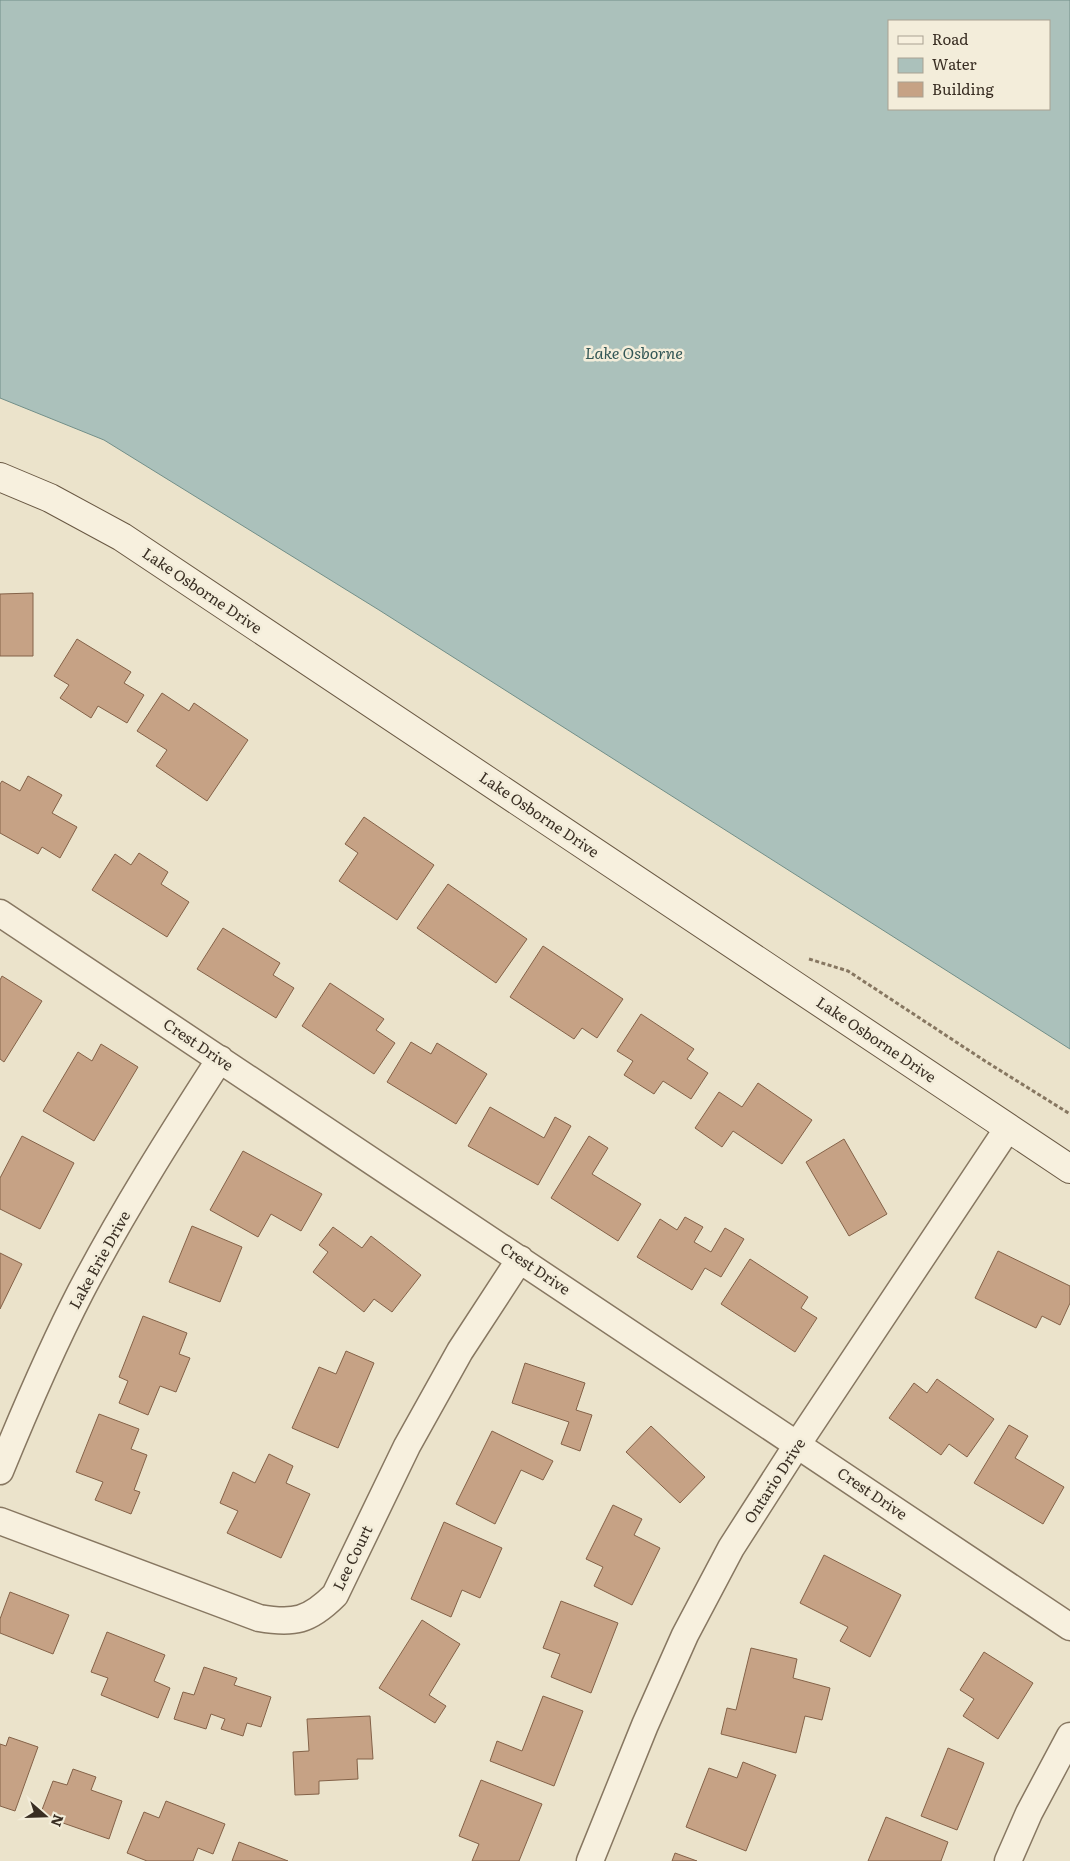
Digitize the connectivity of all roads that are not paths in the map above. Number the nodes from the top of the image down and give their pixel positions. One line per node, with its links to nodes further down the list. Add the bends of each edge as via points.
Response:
1 (0, 477): 4 (street, Lake Osborne Drive, via 50,498 122,537)
2 (0, 913): 3 (street, Crest Drive)
3 (220, 1059): 6 (street, Crest Drive); 8 (street, Lake Erie Drive, via 155,1160 81,1291 29,1399)
4 (1008, 1128): 5 (street, Lake Osborne Drive); 7 (street, Ontario Drive)
5 (1070, 1169)
6 (520, 1259): 7 (street, Crest Drive); 9 (street, Lee Court, via 460,1351 407,1446 335,1595 320,1610 301,1619 280,1622 259,1618)
7 (798, 1445): 10 (street, Crest Drive); 12 (street, Ontario Drive, via 731,1548 685,1635)
8 (0, 1471)
9 (0, 1521)
10 (1070, 1626)
11 (1070, 1736): 13 (street, via 1029,1813)
12 (590, 1861)
13 (1008, 1861)

